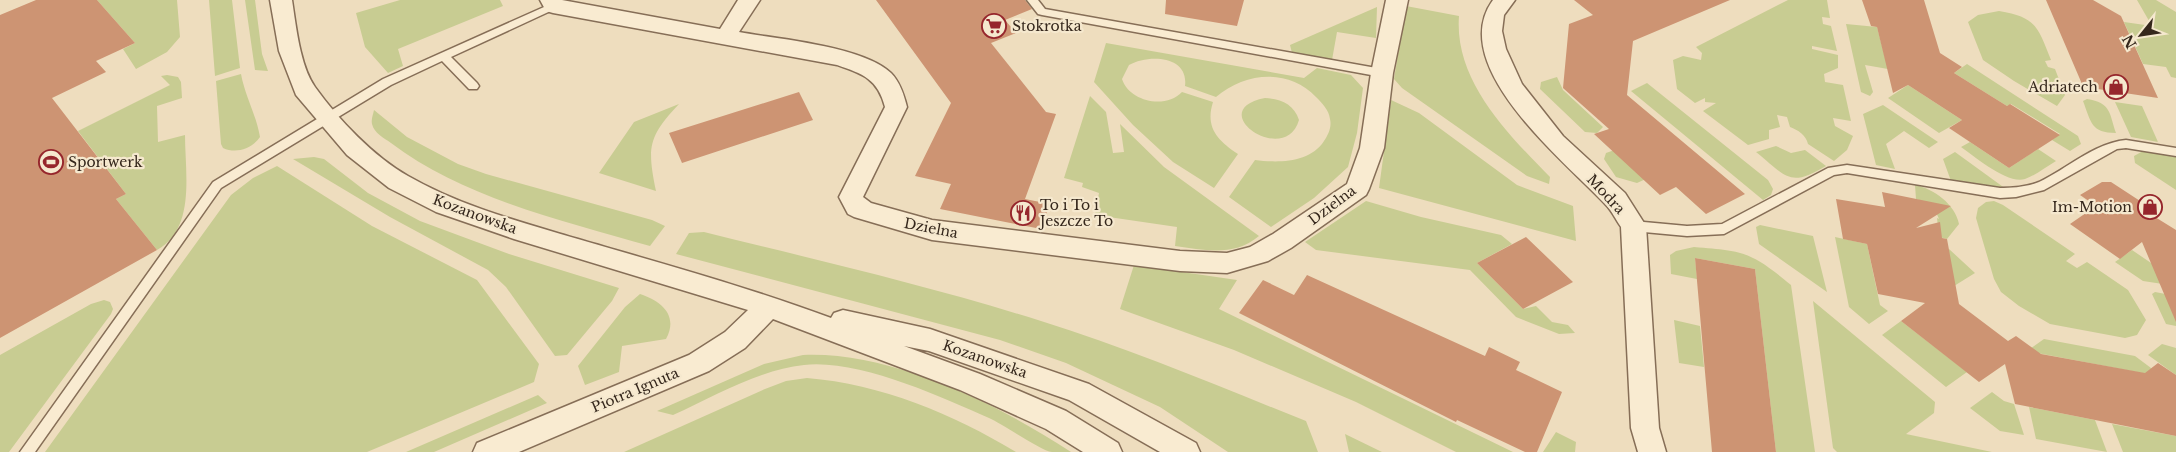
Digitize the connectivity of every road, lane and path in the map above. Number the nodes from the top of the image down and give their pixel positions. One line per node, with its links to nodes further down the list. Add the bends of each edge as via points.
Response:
1 (281, 0): 11 (street, Kozanowska, via 290,51 300,80)
2 (749, 0): 7 (street)
3 (1032, 0): 9 (lane, via 1042,12)
4 (1397, 0): 9 (street)
5 (1504, 0): 13 (street, Modra, via 1491,19 1492,38 1500,62 1524,106 1617,202)
6 (552, 3): 7 (street, Dzielna); 8 (lane)
7 (726, 36): 9 (street, Dzielna, via 841,58 881,76 893,91 896,107 851,197 863,210 932,230 1180,261 1227,263 1259,254 1356,189 1372,148)
8 (443, 56): 10 (lane); 11 (lane, via 387,82)
9 (1382, 73)
10 (473, 86)
11 (326, 118): 14 (street, Kozanowska, via 355,149 398,182 445,205 523,232); 15 (lane, via 217,185)
12 (2176, 152): 13 (lane, via 2115,145 2040,187 2000,193 1868,170 1842,169 1832,171 1724,229 1687,231)
13 (1633, 226): 19 (street, Modra, via 1645,428)
14 (769, 306): 16 (street, Piotra Ignuta, via 735,340 699,363); 17 (street, Kozanowska, via 1024,404); 18 (street, Kozanowska, via 948,346 1079,392)
15 (27, 452)
16 (487, 452)
17 (1108, 452)
18 (1186, 452)
19 (1652, 452)

